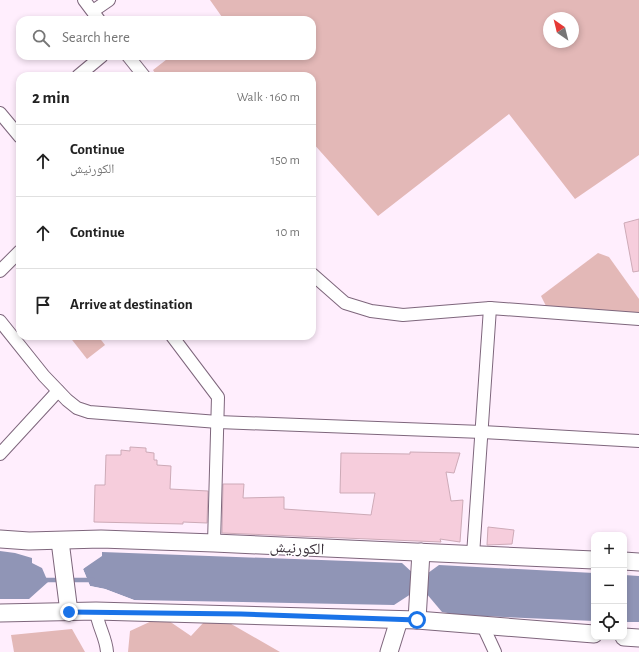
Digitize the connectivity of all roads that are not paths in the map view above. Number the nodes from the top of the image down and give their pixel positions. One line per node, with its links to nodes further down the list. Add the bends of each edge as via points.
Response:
1 (84, 0): 3 (street)
2 (109, 0): 3 (street)
3 (96, 16)
4 (97, 60): 6 (street)
5 (131, 60): 7 (street)
6 (83, 72)
7 (141, 72)
8 (0, 113): 9 (street)
9 (16, 127)
10 (16, 255): 11 (street)
11 (0, 271)
12 (316, 278): 13 (street, via 345,303 371,311 403,315)
13 (490, 308): 14 (street); 19 (street)
14 (639, 319)
15 (0, 321): 17 (street)
16 (175, 340): 18 (street, via 218,397)
17 (58, 391): 18 (street, via 77,408 89,412); 21 (street)
18 (218, 422): 19 (street); 23 (street)
19 (482, 432): 20 (street); 25 (street)
20 (639, 441)
21 (0, 454)
22 (0, 539): 24 (main road, الكورنيش)
23 (214, 543): 24 (main road, الكورنيش, via 101,539); 26 (main road, الكورنيش)
24 (61, 548): 30 (main road)
25 (473, 555): 26 (main road, الكورنيش); 27 (main road, الكورنيش)
26 (421, 558): 33 (main road)
27 (591, 560)
28 (627, 561): 29 (main road)
29 (639, 562)
30 (68, 607): 31 (main road); 32 (main road)
31 (96, 611): 34 (main road); 39 (street, via 98,625)
32 (0, 613)
33 (418, 614): 34 (main road); 35 (main road)
34 (398, 620): 41 (main road)
35 (482, 624): 36 (main road); 42 (street)
36 (591, 634)
37 (627, 637): 38 (main road)
38 (639, 638)
39 (107, 647): 40 (street)
40 (118, 652)
41 (389, 652)
42 (495, 652)

